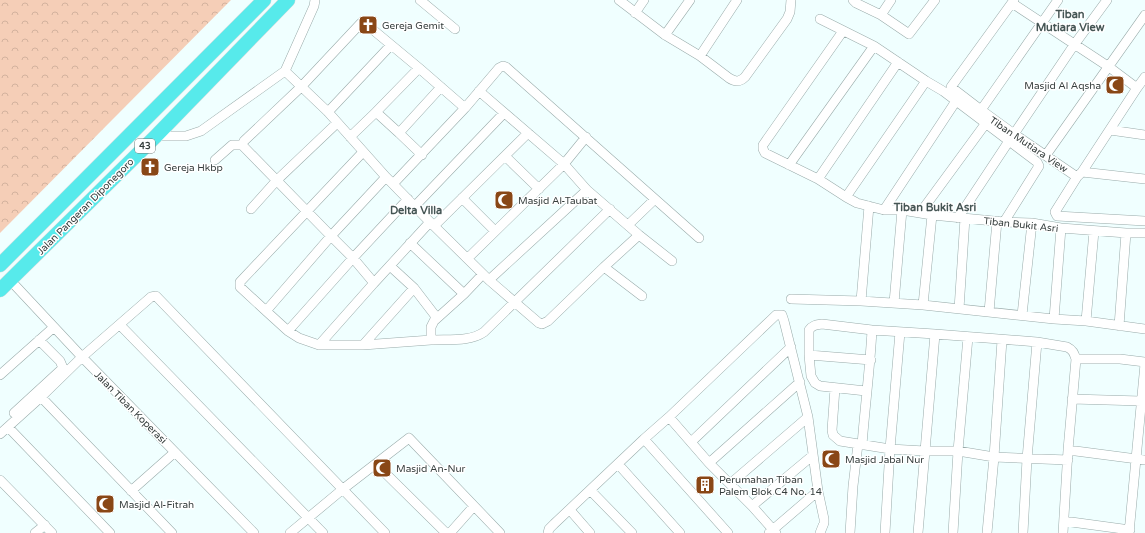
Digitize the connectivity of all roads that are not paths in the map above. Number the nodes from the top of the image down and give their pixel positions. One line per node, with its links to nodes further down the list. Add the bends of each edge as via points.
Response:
1 (264, 0): 33 (highway, Jalan Pangeran Diponegoro / 43)
2 (288, 0): 38 (highway, Jalan Pangeran Diponegoro / 43)
3 (315, 0): 31 (street)
4 (420, 0): 21 (street)
5 (618, 0): 16 (street)
6 (644, 0): 16 (street)
7 (690, 0): 23 (street)
8 (737, 0): 27 (street)
9 (791, 0): 27 (street, via 787,19 742,80 729,78)
10 (853, 0): 17 (street)
11 (891, 0): 17 (street)
12 (934, 0): 17 (street, via 909,34)
13 (1058, 0): 20 (street)
14 (1107, 0): 25 (street)
15 (1013, 2): 20 (street, Tiban Mutiara View); 42 (street, Tiban Mutiara View, via 951,87)
16 (635, 13): 23 (street)
17 (881, 15)
18 (1145, 15): 29 (street)
19 (820, 19): 22 (street)
20 (1042, 24): 25 (street, Tiban Mutiara View); 42 (street, Tiban Mutiara View)
21 (455, 29)
22 (843, 31): 26 (street); 63 (street, Tiban Bukit Asri, via 763,145 765,154)
23 (666, 35): 27 (street)
24 (391, 45): 30 (street); 35 (street, via 366,24 361,23); 43 (street)
25 (1074, 45): 29 (street, Tiban Mutiara View); 55 (street)
26 (874, 46): 28 (street); 63 (street)
27 (700, 56)
28 (898, 62): 34 (street); 66 (street)
29 (1109, 67): 37 (street, Tiban Mutiara View); 59 (street)
30 (419, 68): 36 (street); 44 (street)
31 (285, 71): 35 (street); 52 (street, via 201,131 186,136)
32 (1145, 77): 37 (street)
33 (188, 78): 38 (highway); 103 (highway, Jalan Pangeran Diponegoro / 43)
34 (926, 81): 40 (street); 72 (street)
35 (301, 87): 43 (street); 56 (street)
36 (441, 87): 41 (street); 49 (street)
37 (1137, 88): 48 (street)
38 (201, 89): 52 (highway, Jalan Pangeran Diponegoro / 43)
39 (479, 91): 41 (street); 45 (street); 54 (street, via 499,68 506,67)
40 (956, 101): 47 (street); 80 (street)
41 (465, 108): 58 (street)
42 (981, 110): 55 (street, Tiban Mutiara View)
43 (328, 112): 46 (street)
44 (376, 112): 49 (street); 53 (street)
45 (504, 113): 50 (street); 76 (street)
46 (337, 123): 53 (street); 68 (street)
47 (986, 124): 55 (street); 83 (street)
48 (1110, 130): 51 (street); 64 (street)
49 (399, 133): 58 (street)
50 (528, 133): 60 (street); 62 (street)
51 (1145, 135)
52 (156, 136): 107 (highway, Jalan Pangeran Diponegoro / 43)
53 (350, 137): 57 (street)
54 (586, 137): 62 (street); 75 (street)
55 (1011, 138): 59 (street, Tiban Mutiara View); 85 (street); 87 (street, via 1038,162 1039,166)
56 (242, 145): 61 (street, via 232,145); 68 (street)
57 (363, 152): 65 (street); 82 (street)
58 (422, 155): 69 (street)
59 (1046, 155): 64 (street, Tiban Mutiara View)
60 (505, 156): 70 (street); 73 (street)
61 (215, 160)
62 (564, 164): 70 (street); 71 (street)
63 (789, 165): 66 (street, Tiban Bukit Asri)
64 (1080, 175): 67 (street); 86 (street, via 1055,212 1057,216)
65 (386, 177): 69 (street); 97 (street)
66 (818, 179): 72 (street, Tiban Bukit Asri)
67 (1145, 179)
68 (277, 180): 79 (street); 82 (street)
69 (393, 184): 74 (street)
70 (538, 189): 92 (street)
71 (587, 190): 78 (street); 106 (street)
72 (846, 197): 77 (street, Tiban Bukit Asri)
73 (462, 198): 89 (street); 92 (street)
74 (408, 199): 76 (street); 100 (street)
75 (655, 199): 90 (street); 98 (street)
76 (415, 206): 89 (street)
77 (869, 206): 80 (street, Tiban Bukit Asri); 114 (street)
78 (610, 209): 90 (street); 115 (street)
79 (251, 210)
80 (884, 210): 81 (street, Tiban Bukit Asri)
81 (902, 210): 83 (street, Tiban Bukit Asri); 116 (street)
82 (307, 211): 97 (street); 119 (street, via 239,284 241,289)
83 (920, 212): 84 (street, Tiban Bukit Asri)
84 (932, 215): 85 (street, Tiban Bukit Asri); 117 (street)
85 (961, 218): 87 (street, Tiban Bukit Asri); 118 (street)
86 (1145, 220)
87 (1000, 222): 88 (street, Tiban Bukit Asri); 120 (street)
88 (1032, 223): 91 (street, Tiban Bukit Asri); 121 (street)
89 (432, 224): 99 (street); 101 (street)
90 (628, 225): 96 (street)
91 (1061, 228): 93 (street, Tiban Bukit Asri); 123 (street)
92 (495, 230): 101 (street)
93 (1094, 231): 94 (street, Tiban Bukit Asri); 124 (street)
94 (1126, 233): 95 (street, Tiban Bukit Asri); 126 (street)
95 (1145, 233)
96 (639, 235): 102 (street); 105 (street)
97 (332, 236): 100 (street); 119 (street)
98 (699, 238)
99 (410, 243): 104 (street); 111 (street)
100 (353, 258): 108 (street); 130 (street)
101 (468, 258): 106 (street)
102 (672, 261)
103 (0, 265)
104 (390, 266): 108 (street); 109 (street)
105 (604, 267): 112 (street); 115 (street, via 545,323 539,323)
106 (486, 277): 111 (street); 115 (street)
107 (10, 280): 110 (highway, Jalan Pangeran Diponegoro / 43); 127 (street, Jalan Tiban Koperasi)
108 (374, 282): 138 (street)
109 (414, 288): 122 (street); 139 (street)
110 (0, 290)
111 (464, 294): 122 (street)
112 (642, 296)
113 (791, 299): 114 (street)
114 (861, 301): 116 (street)
115 (516, 303): 135 (street, via 480,336)
116 (894, 303): 117 (street)
117 (923, 305): 118 (street)
118 (959, 309): 120 (street)
119 (266, 311): 130 (street)
120 (989, 312): 121 (street)
121 (1022, 315): 123 (street)
122 (437, 318): 135 (street, via 432,324)
123 (1054, 319): 124 (street)
124 (1086, 321): 126 (street)
125 (120, 325): 142 (street); 175 (street, via 151,297 156,296); 182 (street)
126 (1119, 326): 128 (street)
127 (54, 327): 134 (street); 142 (street, Jalan Tiban Koperasi)
128 (1145, 329)
129 (872, 330): 131 (street); 141 (street, via 815,325 809,330); 144 (street)
130 (288, 331): 138 (street)
131 (900, 332): 132 (street); 160 (street)
132 (935, 334): 133 (street); 162 (street)
133 (968, 337): 136 (street); 163 (street)
134 (39, 340): 146 (street); 155 (street, via 60,361 63,368)
135 (432, 340): 139 (street)
136 (1002, 340): 137 (street); 166 (street)
137 (1037, 342): 143 (street, via 1067,347); 167 (street)
138 (319, 345): 139 (street)
139 (363, 345)
140 (791, 347): 147 (street); 153 (street, via 784,318 776,314); 158 (street)
141 (809, 355): 144 (street); 148 (street, via 813,381 820,386)
142 (82, 357): 150 (street); 164 (street, Jalan Tiban Koperasi)
143 (1076, 359): 145 (street, via 1120,359); 151 (street)
144 (871, 360): 149 (street)
145 (1145, 363): 152 (street)
146 (0, 375)
147 (800, 382): 154 (street); 170 (street)
148 (835, 388): 149 (street); 159 (street, via 833,435 840,441)
149 (866, 391): 159 (street)
150 (42, 397): 155 (street); 177 (street)
151 (1072, 398): 152 (street); 161 (street)
152 (1141, 401): 169 (street)
153 (669, 417): 157 (street); 158 (street)
154 (808, 417): 165 (street); 174 (street)
155 (4, 427): 156 (street); 189 (street)
156 (0, 434)
157 (644, 439): 172 (street); 202 (street)
158 (691, 442): 170 (street)
159 (860, 444): 160 (street); 204 (street, via 853,486)
160 (890, 449): 162 (street); 205 (street)
161 (1068, 450): 168 (street); 169 (street)
162 (925, 451): 163 (street); 206 (street)
163 (958, 451): 166 (street); 207 (street)
164 (175, 452): 177 (street); 191 (street, Jalan Tiban Koperasi)
165 (812, 456): 178 (street); 180 (street)
166 (994, 457): 167 (street); 208 (street)
167 (1027, 459): 168 (street); 209 (street)
168 (1068, 460): 183 (street)
169 (1141, 460): 186 (street)
170 (709, 463): 174 (street)
171 (376, 464): 175 (street); 179 (street, via 409,438); 195 (street)
172 (618, 464): 176 (street); 201 (street)
173 (0, 480): 184 (street)
174 (730, 484): 180 (street)
175 (343, 489): 182 (street); 194 (street)
176 (590, 490): 181 (street); 200 (street)
177 (131, 491): 190 (street)
178 (818, 491): 185 (street); 203 (street, via 824,524)
179 (474, 506): 196 (street); 197 (street)
180 (752, 506): 185 (street)
181 (570, 510): 198 (street, via 549,529); 199 (street)
182 (309, 518): 192 (street); 193 (street)
183 (1064, 521): 186 (street); 210 (street)
184 (45, 525): 187 (street); 188 (street)
185 (773, 532)
186 (1129, 532)
187 (35, 533)
188 (52, 533)
189 (110, 533)
190 (172, 533)
191 (254, 533)
192 (290, 533)
193 (323, 533)
194 (385, 533)
195 (446, 533)
196 (450, 533)
197 (500, 533)
198 (548, 533)
199 (590, 533)
200 (632, 533)
201 (680, 533)
202 (728, 533)
203 (820, 533)
204 (850, 533)
205 (885, 533)
206 (918, 533)
207 (953, 533)
208 (987, 533)
209 (1023, 533)
210 (1063, 533)

